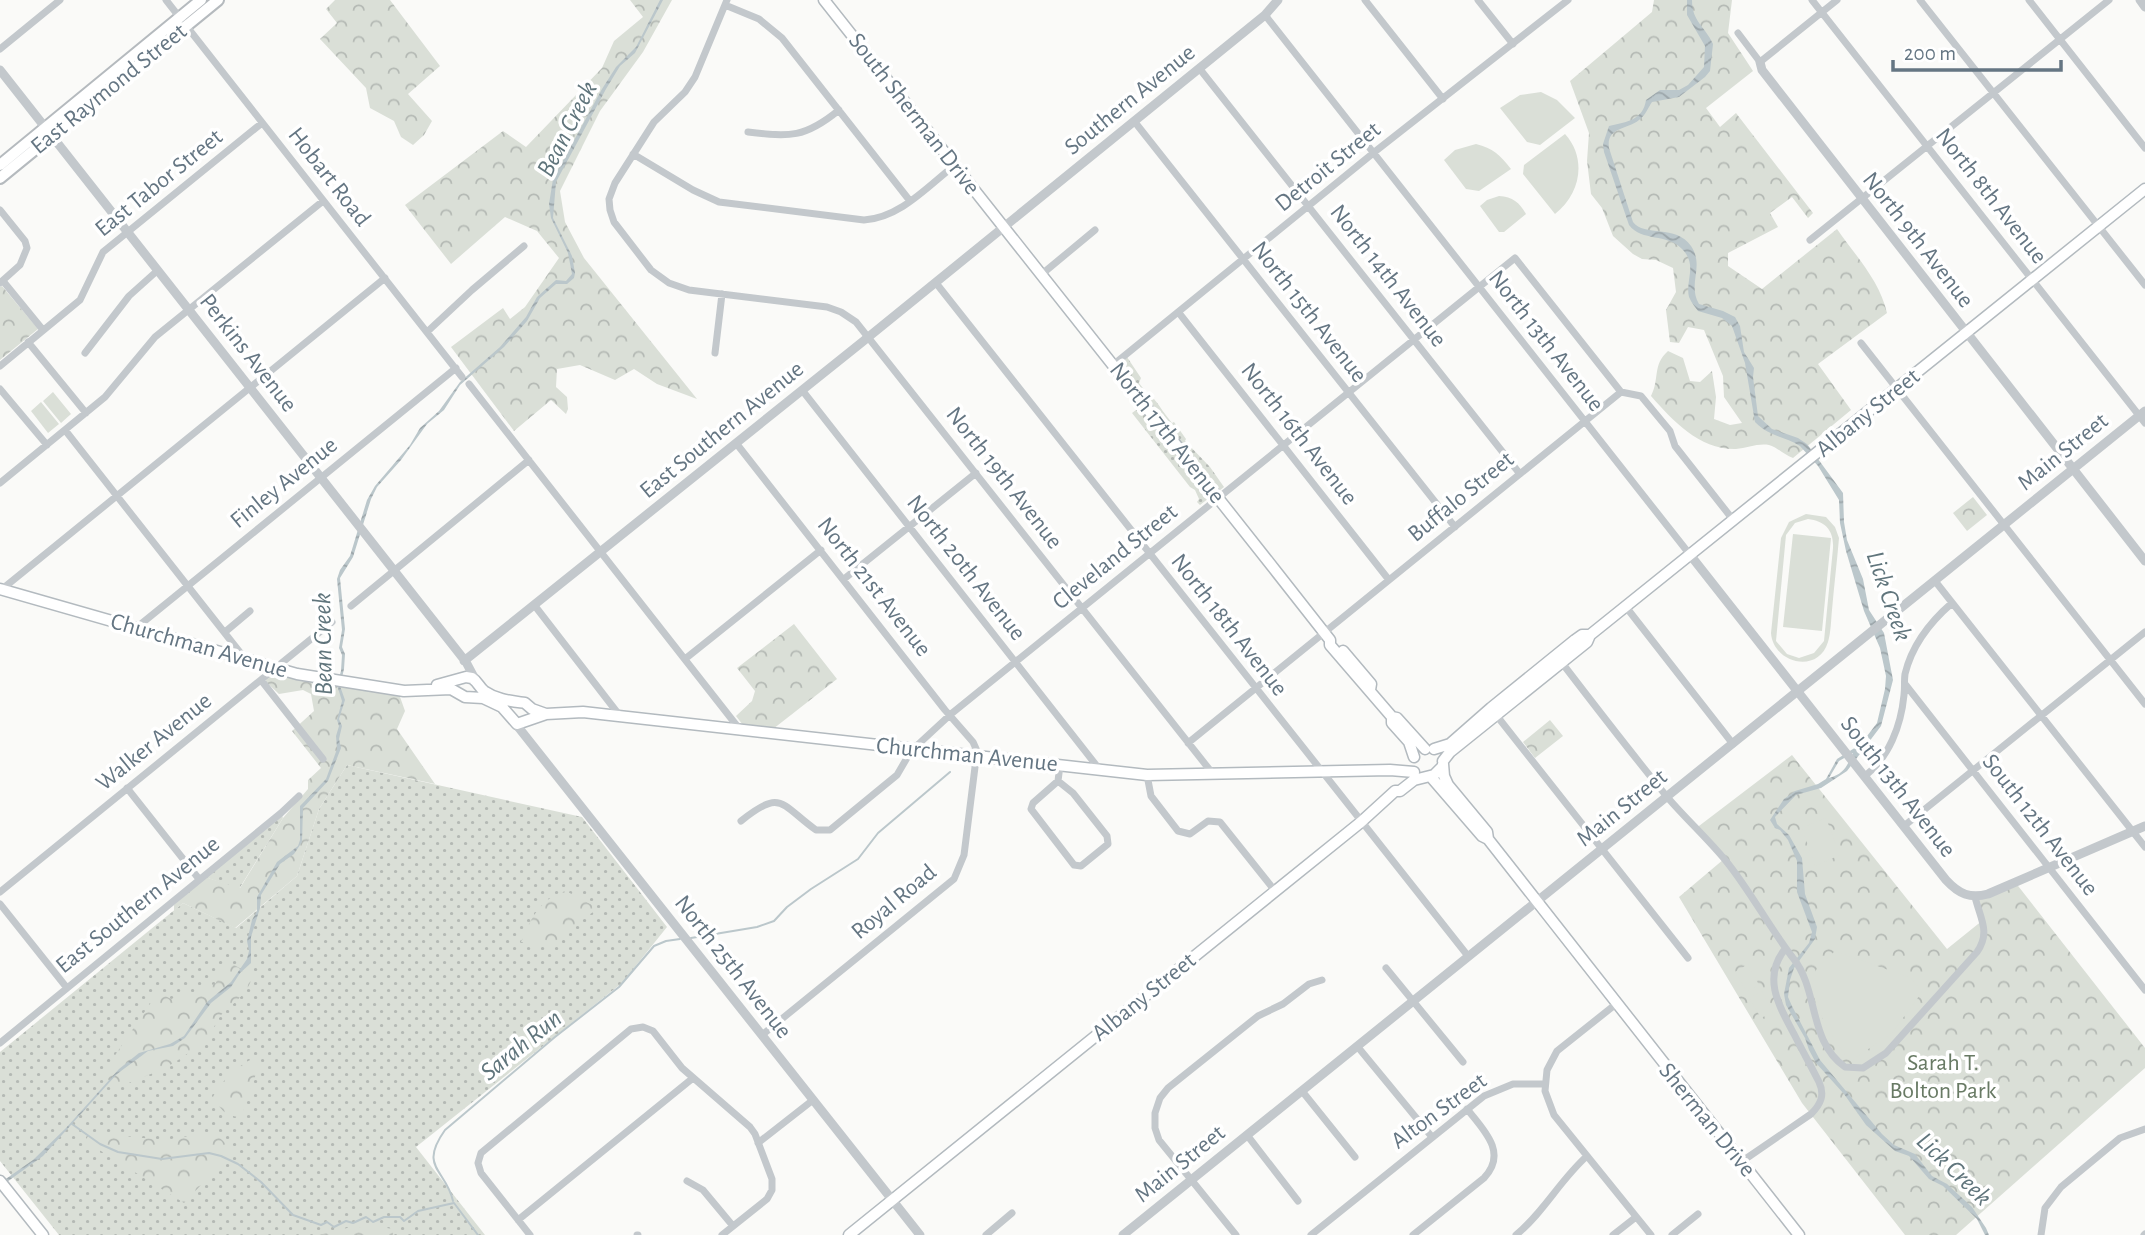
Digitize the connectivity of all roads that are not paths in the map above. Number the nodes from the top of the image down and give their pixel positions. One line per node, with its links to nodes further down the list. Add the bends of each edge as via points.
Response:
1 (166, 0): 20 (street, Hobart Road)
2 (201, 0): 20 (main road, East Raymond Street)
3 (218, 0): 20 (main road, East Raymond Street)
4 (824, 0): 40 (main road, South Sherman Drive)
5 (1278, 0): 19 (street, Southern Avenue)
6 (1365, 0): 29 (street)
7 (1478, 0): 23 (street)
8 (1568, 0): 23 (street, Detroit Street)
9 (1812, 0): 18 (street, North 8th Avenue)
10 (1837, 0): 18 (street)
11 (1920, 0): 28 (street)
12 (2029, 0): 22 (street)
13 (2109, 0): 22 (street)
14 (2140, 0): 17 (street)
15 (58, 1): 24 (street)
16 (726, 2): 30 (street, via 774,30); 38 (street, via 695,77 654,122)
17 (2145, 7)
18 (1822, 13): 25 (street); 35 (street, North 8th Avenue)
19 (1265, 15): 26 (street, Southern Avenue); 37 (street, North 13th Avenue)
20 (183, 22): 32 (street, Hobart Road); 33 (main road, East Raymond Street)
21 (1738, 33): 25 (street, North 9th Avenue)
22 (2060, 39): 28 (street); 36 (street)
23 (1513, 44): 29 (street, Detroit Street)
24 (0, 49)
25 (1760, 62): 43 (street, North 9th Avenue)
26 (1199, 68): 31 (street, Southern Avenue); 46 (street, North 14th Avenue)
27 (0, 70): 33 (street, Perkins Avenue)
28 (1993, 93): 35 (street); 49 (street)
29 (1444, 100): 37 (street, Detroit Street)
30 (839, 110): 34 (street, via 802,133); 45 (street)
31 (1134, 121): 48 (street, Southern Avenue); 54 (street, North 15th Avenue)
32 (262, 123): 44 (street, Hobart Road); 51 (street, East Tabor Street)
33 (49, 132): 39 (main road, East Raymond Street); 41 (main road, East Raymond Street); 51 (street, Perkins Avenue)
34 (748, 132)
35 (1927, 146): 43 (street); 58 (street, North 8th Avenue)
36 (2145, 148)
37 (1373, 153): 46 (street, Detroit Street); 62 (street, North 13th Avenue)
38 (633, 154): 45 (street, via 700,194 732,205 864,220 888,215); 63 (street, North 19th Avenue, via 612,189 609,203 616,225 660,277 683,289)
39 (0, 165)
40 (954, 165): 45 (street); 48 (main road, South Sherman Drive)
41 (0, 178)
42 (2145, 190): 49 (main road, Albany Street)
43 (1861, 200): 52 (street); 68 (street, North 9th Avenue)
44 (323, 201): 57 (street, Hobart Road); 64 (street)
45 (910, 201)
46 (1308, 206): 54 (street, Detroit Street); 70 (street, North 14th Avenue)
47 (0, 210): 59 (street, via 27,248 20,265)
48 (1004, 227): 56 (main road, North 17th Avenue); 60 (street, East Southern Avenue)
49 (2099, 227): 58 (main road, Albany Street); 61 (street)
50 (1096, 230): 56 (street)
51 (128, 231): 55 (street, Perkins Avenue); 66 (street, East Tabor Street, via 99,257 80,300)
52 (1810, 240)
53 (524, 246): 67 (street)
54 (1244, 260): 65 (street, Detroit Street); 85 (street, North 15th Avenue)
55 (158, 270): 64 (street, Perkins Avenue); 73 (street, via 130,296)
56 (1042, 274): 75 (main road, North 17th Avenue)
57 (385, 278): 67 (street, Hobart Road); 80 (street)
58 (2033, 280): 68 (main road, Albany Street); 87 (street, North 8th Avenue)
59 (2, 282): 66 (street)
60 (936, 283): 69 (street, East Southern Avenue); 107 (street, North 18th Avenue)
61 (2145, 285)
62 (1479, 288): 70 (street, Cleveland Street); 84 (street, Cleveland Street, via 1515,258); 88 (street, North 13th Avenue)
63 (722, 294): 69 (street, North 19th Avenue, via 832,308 855,320); 74 (street)
64 (189, 309): 80 (street, Perkins Avenue); 86 (street, via 151,341 109,393)
65 (1179, 313): 75 (street, Detroit Street); 92 (street, North 16th Avenue)
66 (43, 330): 71 (street, East Tabor Street)
67 (427, 332): 77 (street, Hobart Road)
68 (1966, 334): 82 (main road, Albany Street); 94 (street, North 9th Avenue)
69 (869, 337): 83 (street, East Southern Avenue); 95 (street, North 19th Avenue)
70 (1414, 340): 85 (street, Cleveland Street); 96 (street, North 14th Avenue)
71 (28, 342): 76 (street, East Tabor Street); 86 (street)
72 (1861, 343): 82 (street)
73 (85, 353)
74 (715, 353)
75 (1114, 365): 100 (main road, North 17th Avenue)
76 (0, 366)
77 (456, 368): 78 (street, Hobart Road); 97 (street, Finley Avenue)
78 (462, 377)
79 (469, 384): 93 (street)
80 (251, 387): 97 (street, Perkins Avenue); 99 (street)
81 (0, 389): 91 (street)
82 (1898, 389): 101 (main road, Albany Street); 102 (street)
83 (802, 390): 90 (street, East Southern Avenue); 103 (street, North 20th Avenue)
84 (1621, 392): 88 (street, Buffalo Street); 101 (street, via 1641,396)
85 (1349, 393): 92 (street, Cleveland Street); 104 (street, North 15th Avenue)
86 (86, 413): 89 (street)
87 (2143, 417): 94 (street, Main Street)
88 (1585, 421): 96 (street, Buffalo Street); 108 (street, North 13th Avenue)
89 (65, 430): 91 (street); 99 (street)
90 (736, 443): 105 (street, North 21st Avenue); 106 (street, East Southern Avenue)
91 (47, 445): 98 (street)
92 (1284, 446): 100 (street, Cleveland Street); 112 (street, North 16th Avenue)
93 (529, 460): 106 (street); 110 (street)
94 (2073, 469): 102 (street, Main Street); 109 (street, North 9th Avenue)
95 (976, 473): 103 (street); 120 (street, North 19th Avenue)
96 (1520, 474): 104 (street, Buffalo Street)
97 (321, 477): 110 (street, Perkins Avenue); 114 (street, Finley Avenue)
98 (0, 483)
99 (117, 496): 114 (street); 115 (street)
100 (1218, 498): 107 (street, Cleveland Street); 127 (main road, North 17th Avenue)
101 (1734, 521): 108 (main road, Albany Street)
102 (2004, 525): 113 (street, Main Street); 131 (street)
103 (909, 526): 111 (street); 133 (street, North 20th Avenue)
104 (1455, 527): 112 (street, Buffalo Street)
105 (821, 550): 111 (street, North 21st Avenue); 128 (street)
106 (601, 552): 118 (street, East Southern Avenue); 128 (street)
107 (1149, 554): 120 (street, Cleveland Street); 140 (street, North 18th Avenue)
108 (1691, 556): 119 (main road, Albany Street); 141 (street, North 13th Avenue)
109 (2145, 561)
110 (395, 570): 117 (street); 132 (street, Perkins Avenue)
111 (844, 579): 147 (street, North 21st Avenue)
112 (1389, 580): 127 (street, Buffalo Street)
113 (1935, 581): 116 (street); 141 (street, Main Street)
114 (188, 586): 123 (street, Finley Avenue); 124 (street)
115 (0, 590): 123 (main road, Churchman Avenue)
116 (1952, 603): 137 (street, via 1922,636); 149 (street)
117 (351, 606)
118 (535, 606): 132 (street, East Southern Avenue); 148 (street)
119 (1626, 607): 126 (main road, Albany Street); 155 (street)
120 (1083, 608): 133 (street, Cleveland Street); 154 (street, North 19th Avenue)
121 (250, 611): 124 (street)
122 (332, 622): 134 (street, Walker Avenue)
123 (136, 628): 129 (main road, Churchman Avenue)
124 (225, 632): 129 (street)
125 (2145, 632): 131 (street)
126 (1590, 635): 130 (main road, Albany Street); 145 (main road, Albany Street, via 1575,640)
127 (1327, 636): 140 (street, Buffalo Street); 150 (main road, North 17th Avenue, via 1371,684 1370,690)
128 (685, 659): 153 (street)
129 (246, 660): 134 (main road, Churchman Avenue)
130 (1560, 660): 145 (main road, Albany Street); 174 (street)
131 (2110, 660): 143 (street); 149 (street)
132 (464, 661): 135 (street); 138 (street, Perkins Avenue)
133 (1016, 662): 147 (street, Cleveland Street); 163 (street, North 20th Avenue)
134 (276, 668): 136 (street, Walker Avenue); 139 (main road, Churchman Avenue, via 334,681)
135 (462, 678): 138 (main road, Churchman Avenue); 139 (main road, Churchman Avenue); 142 (main road)
136 (261, 680): 159 (street); 171 (street, Walker Avenue)
137 (1905, 684): 165 (street, South 12th Avenue); 167 (street, via 1895,735 1882,758)
138 (477, 687): 142 (main road, Churchman Avenue, via 465,697); 144 (main road, Churchman Avenue); 152 (main road, Churchman Avenue)
139 (401, 688): 142 (main road, Churchman Avenue)
140 (1255, 689): 154 (street, Buffalo Street); 166 (street, North 18th Avenue)
141 (1798, 691): 155 (street, Main Street); 167 (street, South 13th Avenue)
142 (460, 693)
143 (2145, 704)
144 (529, 707): 146 (main road, Churchman Avenue); 151 (main road)
145 (1493, 711): 156 (main road, Albany Street, via 1450,744); 160 (main road, Albany Street, via 1450,751); 182 (street)
146 (546, 714): 148 (main road, Churchman Avenue, via 568,711); 151 (main road, Churchman Avenue)
147 (951, 714): 157 (street, Cleveland Street); 158 (street, North 21st Avenue, via 973,742)
148 (620, 716): 153 (main road, Churchman Avenue)
149 (2042, 716): 165 (street); 179 (street)
150 (1392, 717): 156 (main road, North 17th Avenue); 162 (main road, North 17th Avenue, via 1409,741)
151 (528, 721): 152 (main road, Churchman Avenue)
152 (515, 723): 199 (street, North 25th Avenue)
153 (742, 731): 157 (main road, Churchman Avenue)
154 (1188, 743): 169 (street, North 19th Avenue)
155 (1733, 744): 174 (street, Main Street)
156 (1430, 749): 160 (main road, North 17th Avenue, via 1440,753); 162 (main road, Albany Street)
157 (912, 750): 158 (main road, Churchman Avenue); 175 (street, Cleveland Street, via 897,775 828,831 816,830 775,802 762,805)
158 (976, 756): 161 (main road, Churchman Avenue); 199 (street, Royal Road, via 964,855 954,879)
159 (323, 760)
160 (1443, 764): 162 (main road, Albany Street); 180 (main road, North 17th Avenue, via 1448,785)
161 (1060, 765): 163 (main road, Churchman Avenue); 170 (street)
162 (1417, 769): 164 (main road, Churchman Avenue); 172 (main road, Albany Street); 180 (main road, North 17th Avenue)
163 (1100, 770): 168 (main road, Churchman Avenue)
164 (1387, 770): 166 (main road, Churchman Avenue); 172 (main road)
165 (1973, 771): 177 (street); 183 (street, South 12th Avenue)
166 (1321, 773): 169 (main road, Churchman Avenue); 176 (street, North 18th Avenue)
167 (1862, 773): 177 (street, South 13th Avenue)
168 (1146, 775): 169 (main road, Churchman Avenue); 185 (street, via 1149,793 1178,831 1190,834 1208,821 1220,822)
169 (1213, 775)
170 (1058, 781): 170 (street, via 1031,809 1074,865 1081,866 1108,844 1107,836)
171 (127, 789): 184 (street); 186 (street, Walker Avenue)
172 (1394, 792): 176 (main road, Albany Street)
173 (299, 796): 184 (street, East Southern Avenue)
174 (1668, 797): 182 (street, Main Street); 190 (street, via 1734,872)
175 (741, 821)
176 (1361, 822): 185 (main road, Albany Street); 191 (street, North 18th Avenue)
177 (1904, 826): 187 (street, South 13th Avenue, via 1955,889)
178 (2145, 826): 179 (street)
179 (2133, 832): 181 (street); 183 (street)
180 (1488, 839): 188 (main road, North 17th Avenue)
181 (2145, 847)
182 (1602, 849): 188 (street, Main Street); 192 (street)
183 (2049, 868): 187 (street); 196 (street, South 12th Avenue)
184 (200, 879): 195 (street, East Southern Avenue)
185 (1275, 891): 218 (main road, Albany Street)
186 (0, 892)
187 (1975, 897): 190 (street, via 1985,931 1977,952 1891,1049 1866,1067 1850,1069 1840,1064 1824,1041 1800,968)
188 (1535, 902): 191 (street, Main Street); 198 (main road, Sherman Drive)
189 (0, 904): 195 (street)
190 (1785, 949): 214 (street, via 1775,966 1775,997 1822,1095 1811,1114)
191 (1468, 956): 197 (street, Main Street)
192 (1688, 958)
193 (1386, 968): 197 (street)
194 (1322, 980): 215 (street, via 1258,1016 1162,1096 1154,1115 1157,1136)
195 (67, 988): 200 (street, East Southern Avenue)
196 (2145, 990)
197 (1413, 1001): 201 (street, Main Street); 202 (street)
198 (1616, 1004): 204 (street, via 1557,1051); 214 (main road, Sherman Drive)
199 (762, 1035): 206 (street, North 25th Avenue)
200 (0, 1043)
201 (1357, 1046): 205 (street, Main Street); 210 (street)
202 (1463, 1062)
203 (693, 1078): 211 (street, via 750,1127); 223 (street); 223 (street, via 654,1032 643,1027 631,1030 589,1063 485,1148 479,1159 481,1173)
204 (1545, 1084): 207 (street, Alton Street, via 1503,1087); 212 (street, via 1552,1111)
205 (1302, 1091): 209 (street, Main Street); 213 (street)
206 (813, 1100): 211 (street); 218 (street, North 25th Avenue)
207 (1468, 1109): 210 (street, Alton Street); 234 (street, via 1492,1140 1492,1167)
208 (2145, 1129): 240 (street, via 2120,1138 2061,1187 2046,1206)
209 (1247, 1135): 215 (street, Main Street); 219 (street)
210 (1432, 1137): 233 (street, Alton Street)
211 (758, 1143): 224 (street, via 772,1190)
212 (1587, 1156): 222 (street); 235 (street, via 1539,1215)
213 (1354, 1157)
214 (1741, 1162): 239 (main road, Sherman Drive)
215 (1191, 1180): 231 (street, Main Street); 232 (street)
216 (687, 1181): 224 (street, via 704,1190)
217 (4, 1185): 225 (main road)
218 (892, 1200): 228 (main road, Albany Street); 229 (street, North 25th Avenue)
219 (1298, 1201)
220 (1013, 1213): 230 (street)
221 (1698, 1214): 238 (street)
222 (1636, 1217): 236 (street); 237 (street)
223 (518, 1220): 226 (street)
224 (733, 1226): 227 (street)
225 (43, 1235)
226 (530, 1235)
227 (722, 1235)
228 (849, 1235)
229 (920, 1235)
230 (985, 1235)
231 (1123, 1235)
232 (1236, 1235)
233 (1311, 1235)
234 (1413, 1235)
235 (1516, 1235)
236 (1613, 1235)
237 (1651, 1235)
238 (1672, 1235)
239 (1799, 1235)
240 (2041, 1235)

